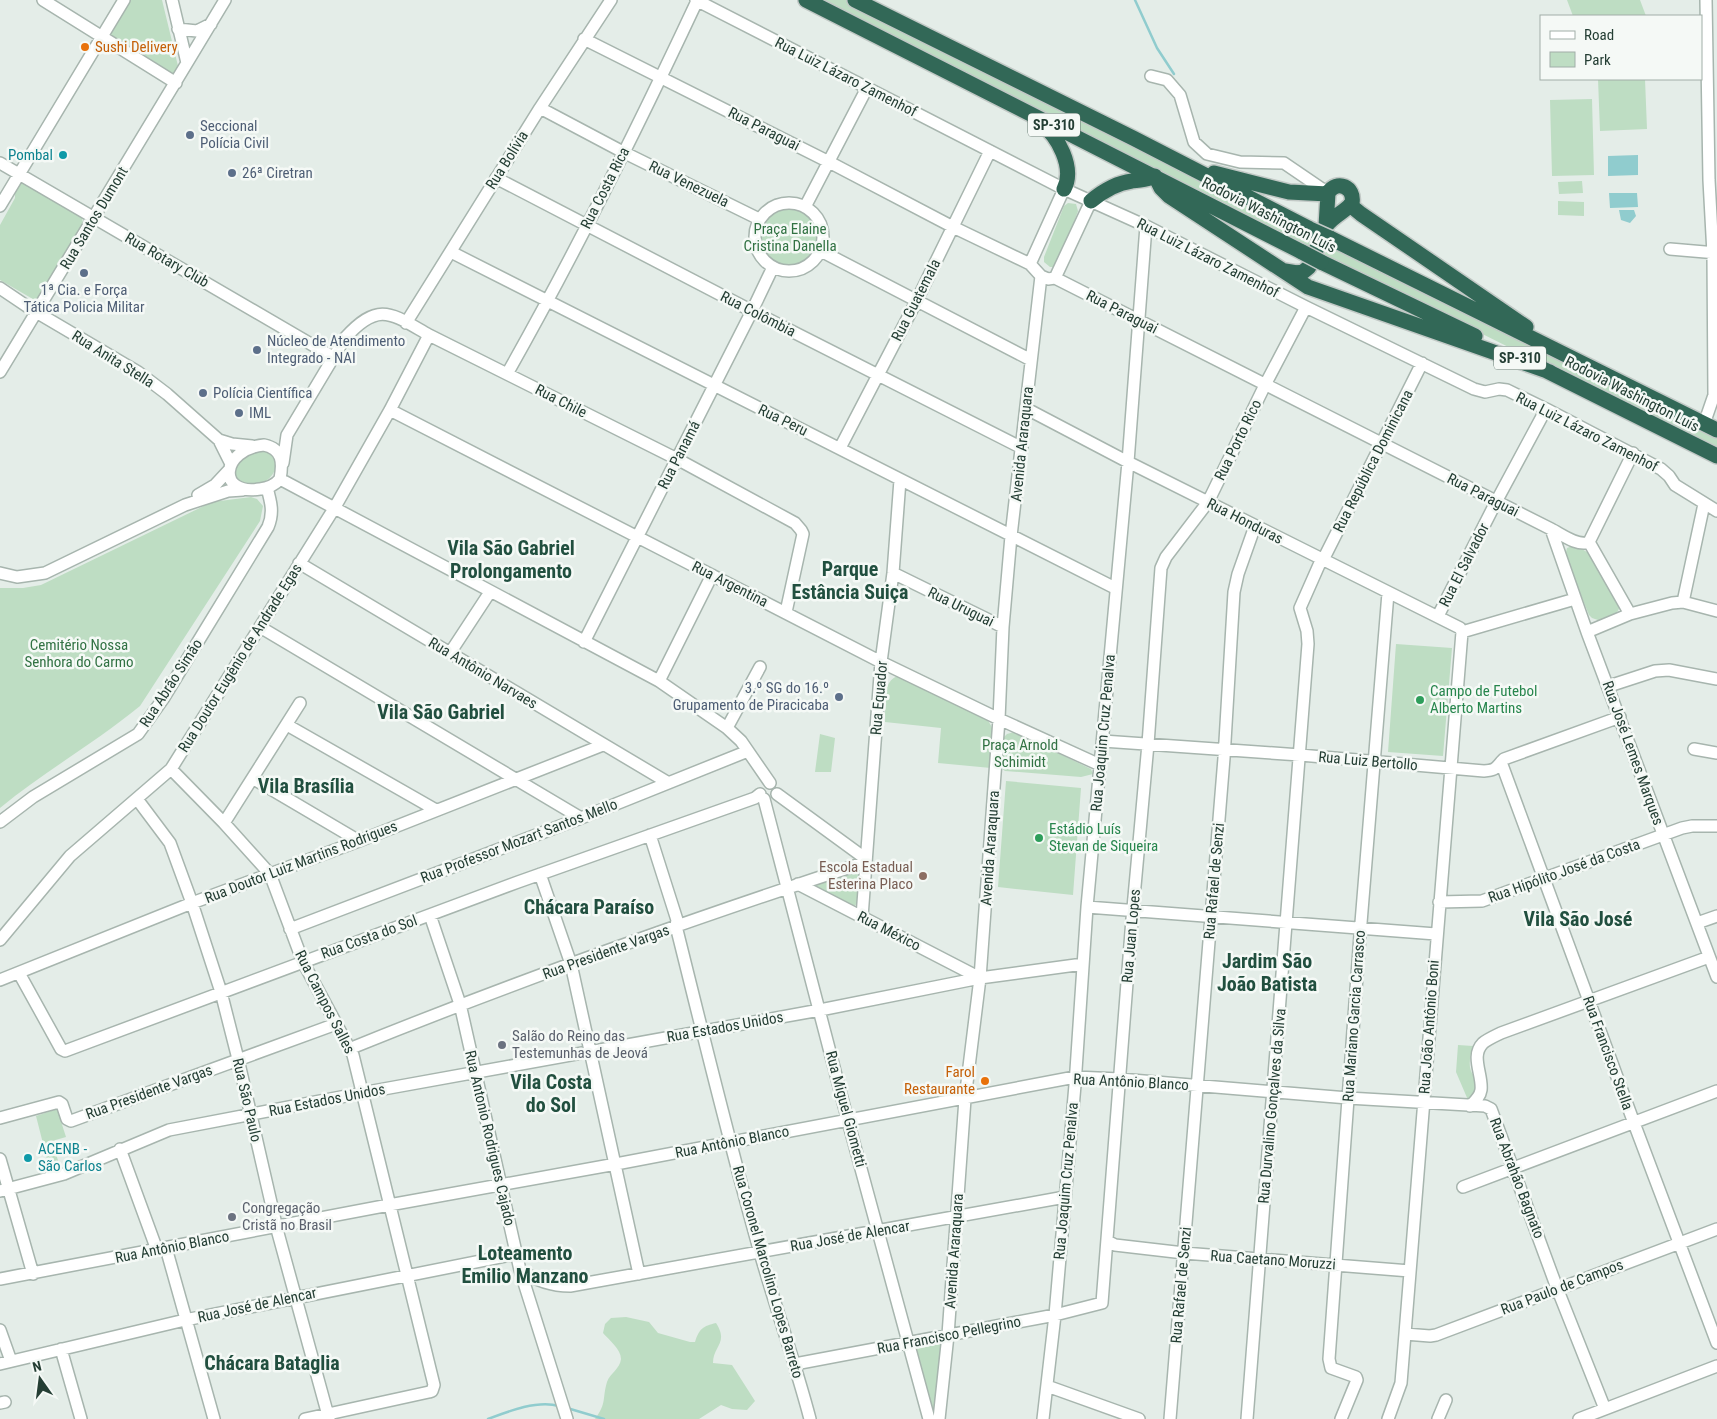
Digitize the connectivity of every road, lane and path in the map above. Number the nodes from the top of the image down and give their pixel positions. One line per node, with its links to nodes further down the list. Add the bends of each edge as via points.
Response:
1 (43, 0): 12 (street)
2 (124, 0): 12 (street)
3 (172, 0): 11 (street)
4 (225, 0): 10 (street, Rua Santos Dumont)
5 (611, 0): 13 (street, Rua Bolívia)
6 (697, 0): 16 (street, Rua Costa Rica); 18 (street, Rua Luiz Lázaro Zamenhof)
7 (806, 0): 19 (highway, Rodovia Washington Luís / SP-310)
8 (855, 0): 22 (highway, Rodovia Washington Luís / SP-310)
9 (1706, 0): 21 (street)
10 (211, 24): 11 (street, via 197,31); 14 (street, Rua Santos Dumont)
11 (178, 29): 14 (street)
12 (101, 37): 17 (street); 28 (street)
13 (584, 39): 16 (street, Rua Paraguai); 20 (street, Rua Bolívia)
14 (187, 63): 17 (street, Rua Santos Dumont)
15 (1151, 76): 33 (street, via 1167,80 1180,95 1194,142 1207,154 1240,162 1284,164)
16 (661, 77): 25 (street, Rua Costa Rica); 26 (street, Rua Paraguai)
17 (176, 83): 38 (street, Rua Santos Dumont)
18 (868, 88): 24 (street, Rua Luiz Lázaro Zamenhof); 26 (street)
19 (1010, 103): 29 (highway, Rodovia Washington Luís / SP-310); 32 (highway, via 1053,135 1068,171 1068,182)
20 (540, 108): 25 (street, Rua Venezuela); 31 (street, Rua Bolívia)
21 (1709, 134): 23 (street); 30 (street)
22 (1133, 138): 33 (highway, via 1211,172 1288,192); 43 (highway, Rodovia Washington Luís / SP-310, bridge, via 1310,229)
23 (1717, 146)
24 (990, 151): 32 (street, Rua Luiz Lázaro Zamenhof); 42 (street, Rua Guatemala)
25 (623, 152): 39 (street, Rua Venezuela); 40 (street, Rua Costa Rica)
26 (828, 162): 37 (street); 42 (street, Rua Paraguai)
27 (0, 163): 28 (street, Rua Rotary Club)
28 (19, 174): 36 (street); 38 (street, Rua Rotary Club)
29 (1155, 176): 34 (highway, via 1145,181 1134,180 1117,185); 49 (highway, Rodovia Washington Luís / SP-310, bridge, via 1302,252); 51 (highway, via 1169,196)
30 (1713, 177): 47 (street)
31 (496, 178): 40 (street, Rua Colômbia); 46 (street, Rua Bolívia)
32 (1064, 188): 34 (street, Rua Luiz Lázaro Zamenhof); 48 (street)
33 (1328, 194): 35 (highway, via 1339,185 1347,187 1352,194); 43 (highway)
34 (1091, 201): 41 (street, Rua Luiz Lázaro Zamenhof); 53 (street)
35 (1350, 205): 43 (highway, via 1334,216); 64 (highway)
36 (0, 206)
37 (805, 207): 39 (street, via 784,203 774,206); 45 (street, via 820,222 823,232)
38 (94, 218): 59 (street, Rua Santos Dumont); 65 (street, Rua Rotary Club)
39 (759, 219): 50 (street, via 755,242 764,261)
40 (586, 225): 56 (street, Rua Costa Rica); 60 (street, Rua Colômbia)
41 (1146, 226): 58 (street, Rua Luiz Lázaro Zamenhof); 61 (street, Rua Joaquim Cruz Penalva)
42 (953, 227): 48 (street, Rua Paraguai); 57 (street, Rua Guatemala)
43 (1328, 232): 49 (highway); 64 (highway, Rodovia Washington Luís / SP-310)
44 (1670, 248): 47 (street)
45 (821, 251): 50 (street, via 804,268 788,271); 57 (street)
46 (451, 252): 56 (street, Rua Peru); 62 (street, Rua Bolívia)
47 (1715, 254): 74 (street)
48 (1030, 264): 52 (street, Rua Paraguai)
49 (1315, 264): 51 (highway, via 1302,272); 55 (highway, via 1314,282); 69 (highway, Rodovia Washington Luís / SP-310)
50 (773, 267): 60 (street, Rua Panamá)
51 (1285, 271): 55 (highway, via 1302,284)
52 (1041, 276): 53 (street, Rua Paraguai); 66 (street, Avenida Araraquara)
53 (1055, 278): 61 (street, Rua Paraguai)
54 (0, 288): 59 (street, Rua Anita Stella)
55 (1323, 293): 69 (highway)
56 (548, 300): 70 (street, Rua Costa Rica); 73 (street, Rua Peru)
57 (917, 300): 66 (street); 71 (street, Rua Guatemala)
58 (1306, 307): 67 (street, Rua Luiz Lázaro Zamenhof); 72 (street, Rua Porto Rico)
59 (36, 312): 68 (street, Rua Santos Dumont); 80 (street, Rua Anita Stella, via 138,372)
60 (752, 312): 71 (street, Rua Colômbia); 73 (street, Rua Panamá)
61 (1139, 321): 72 (street, Rua Paraguai); 89 (street, Rua Joaquim Cruz Penalva)
62 (406, 323): 63 (street, Rua Chile); 65 (street, Rua Chile, via 393,315 376,314 366,318 345,338)
63 (429, 335): 70 (street, Rua Chile); 77 (street, Rua Doutor Eugênio de Andrade Egas)
64 (1566, 355): 78 (highway, Rodovia Washington Luís / SP-310)
65 (333, 357): 79 (street, Rua Chile)
66 (1031, 360): 75 (street, Avenida Araraquara)
67 (1422, 363): 76 (street, Rua Luiz Lázaro Zamenhof, via 1480,391 1507,390); 81 (street, Rua República Dominicana)
68 (0, 372)
69 (1550, 372): 87 (highway, Rodovia Washington Luís / SP-310)
70 (507, 374): 88 (street, Rua Chile)
71 (879, 375): 84 (street, Rua Guatemala); 85 (street, Rua Colômbia)
72 (1265, 385): 81 (street, Rua Paraguai); 96 (street, Rua Porto Rico)
73 (715, 386): 84 (street, Rua Peru); 88 (street, Rua Panamá)
74 (1715, 396): 78 (street)
75 (1027, 409): 85 (street, Avenida Araraquara); 89 (street, Rua Honduras)
76 (1546, 409): 86 (street, Rua Luiz Lázaro Zamenhof); 97 (street, Rua El Salvador)
77 (390, 410): 100 (street, Rua Doutor Eugênio de Andrade Egas); 105 (street, Rua Argentina)
78 (1711, 427)
79 (287, 435): 82 (street); 90 (street)
80 (219, 440): 83 (street); 91 (street)
81 (1382, 444): 97 (street, Rua Paraguai); 107 (street, Rua República Dominicana)
82 (264, 445): 83 (street); 90 (street, via 279,453)
83 (252, 446): 91 (street, via 235,457)
84 (840, 448): 93 (street, Rua Peru)
85 (1022, 448): 104 (street, Avenida Araraquara)
86 (1632, 453): 98 (street, Rua Luiz Lázaro Zamenhof, via 1661,469 1674,485); 106 (street)
87 (1717, 456)
88 (676, 459): 105 (street, Rua Panamá); 119 (street, Rua Chile, via 795,523 801,530 803,534)
89 (1128, 462): 96 (street, Rua Honduras); 113 (street, Rua Joaquim Cruz Penalva)
90 (283, 463): 92 (street)
91 (230, 467): 95 (street, via 233,482); 99 (street, via 215,485)
92 (280, 479): 94 (street); 100 (street, Rua Miguel Giometti)
93 (900, 480): 104 (street, Rua Peru); 111 (street, Rua Equador)
94 (267, 488): 95 (street); 158 (street, Rua Abrão Simão, via 272,509 268,527 163,699 138,734 32,797)
95 (243, 490): 99 (street, via 221,493)
96 (1208, 502): 102 (street, Rua Honduras); 109 (street, Rua Porto Rico)
97 (1496, 502): 103 (street, Rua Paraguai); 121 (street, Rua El Salvador)
98 (1704, 504): 101 (street, Rua Luiz Lázaro Zamenhof); 117 (street)
99 (185, 505): 110 (street, via 45,573 17,577)
100 (335, 507): 108 (street, Rua Doutor Eugênio de Andrade Egas); 114 (street, Rua Miguel Giometti)
101 (1717, 511)
102 (1255, 526): 107 (street, Rua Honduras); 142 (street, Rua Rafael de Senzi, via 1234,592)
103 (1551, 529): 106 (street, Rua Paraguai, via 1579,543); 116 (street, Rua José Lemes Marques)
104 (1011, 536): 113 (street, Rua Peru); 123 (street, Avenida Araraquara)
105 (638, 537): 112 (street, Rua Argentina); 126 (street, Rua Panamá)
106 (1589, 542): 120 (street)
107 (1322, 560): 115 (street, Rua Honduras); 145 (street, Rua Durvalino Gonçalves da Silva, via 1300,608 1308,638)
108 (299, 564): 122 (street, Rua Doutor Eugênio de Andrade Egas); 127 (street, Rua Antônio Narvaes)
109 (1161, 568): 139 (street, Rua Juan Lopes)
110 (0, 573)
111 (893, 573): 123 (street, Rua Uruguai); 128 (street, Rua Equador)
112 (712, 575): 119 (street, Rua Argentina); 131 (street)
113 (1115, 588): 138 (street, Rua Joaquim Cruz Penalva)
114 (490, 592): 126 (street, Rua Miguel Giometti); 127 (street)
115 (1388, 593): 121 (street, Rua Honduras); 146 (street, Rua Mariano Garcia Carrasco)
116 (1575, 599): 124 (street); 125 (street, Rua José Lemes Marques)
117 (1683, 602): 118 (street); 120 (street)
118 (1717, 611)
119 (786, 612): 128 (street, Rua Argentina)
120 (1630, 614): 125 (street)
121 (1438, 616): 124 (street, Rua Honduras)
122 (260, 627): 149 (street, Rua Doutor Eugênio de Andrade Egas); 152 (street)
123 (1003, 628): 135 (street, Avenida Araraquara)
124 (1462, 632): 150 (street, Rua João Antônio Boni)
125 (1587, 632): 132 (street, Rua José Lemes Marques)
126 (584, 642): 131 (street, Rua Miguel Giometti)
127 (450, 654): 140 (street, Rua Antônio Narvaes)
128 (882, 662): 135 (street, Rua Argentina); 164 (street, Rua Equador)
129 (760, 667): 137 (street)
130 (1717, 679): 132 (street, via 1669,670)
131 (658, 681): 137 (street, Rua Miguel Giometti)
132 (1609, 686): 134 (street, Rua José Lemes Marques)
133 (300, 703): 136 (street)
134 (1620, 717): 147 (street, Rua Luiz Bertollo); 162 (street, Rua José Lemes Marques)
135 (999, 719): 148 (street, Rua Argentina); 190 (street, Avenida Araraquara)
136 (287, 726): 151 (street); 156 (street)
137 (727, 728): 143 (street, Rua Miguel Giometti)
138 (1103, 741): 139 (street, Rua Luiz Bertollo); 148 (street, Rua Joaquim Cruz Penalva)
139 (1148, 744): 142 (street, Rua Luiz Bertollo); 172 (street, Rua Juan Lopes)
140 (603, 745): 152 (street, Rua Doutor Luiz Martins Rodrigues); 153 (street, Rua Antônio Narvaes)
141 (1694, 748): 144 (street)
142 (1225, 750): 145 (street, Rua Luiz Bertollo); 176 (street, Rua Rafael de Senzi)
143 (748, 751): 153 (street, Rua Professor Mozart Santos Mello); 154 (street, Rua Miguel Giometti, via 756,763)
144 (1717, 753)
145 (1300, 755): 146 (street, Rua Luiz Bertollo); 177 (street, Rua Durvalino Gonçalves da Silva)
146 (1375, 762): 150 (street, Rua Luiz Bertollo); 180 (street, Rua Mariano Garcia Carrasco)
147 (1501, 762): 150 (street, Rua Luiz Bertollo, via 1493,771); 167 (street, Rua Francisco Stella)
148 (1100, 765): 171 (street, Rua Joaquim Cruz Penalva)
149 (171, 769): 155 (street, Rua Doutor Eugênio de Andrade Egas); 159 (street, Rua Campos Salles)
150 (1450, 769): 169 (street, Rua João Antônio Boni)
151 (254, 779): 159 (street); 163 (street)
152 (518, 779): 156 (street, Rua Doutor Luiz Martins Rodrigues); 157 (street)
153 (667, 782): 157 (street, Rua Professor Mozart Santos Mello)
154 (764, 791): 161 (street, Rua Costa do Sol, via 755,798); 164 (street, Rua Costa do Sol, via 770,800 777,794); 168 (street, Rua Miguel Giometti)
155 (137, 799): 170 (street, Rua São Paulo, via 170,843); 183 (street, Rua Doutor Eugênio de Andrade Egas, via 61,865)
156 (436, 810): 163 (street, Rua Doutor Luiz Martins Rodrigues)
157 (581, 818): 181 (street, Rua Professor Mozart Santos Mello)
158 (0, 822)
159 (224, 823): 165 (street, Rua Campos Salles)
160 (1717, 826): 162 (street, Rua Hipólito José da Costa, via 1692,826)
161 (650, 835): 166 (street, Rua Costa do Sol); 179 (street, Rua Coronel Marcolino Lopes Barreto, via 677,920)
162 (1663, 835): 167 (street, Rua Hipólito José da Costa); 178 (street, Rua José Lemes Marques)
163 (359, 841): 165 (street, Rua Doutor Luiz Martins Rodrigues)
164 (866, 860): 168 (street, Rua Presidente Vargas); 175 (street, Rua Equador)
165 (270, 874): 170 (street, Rua Doutor Luiz Martins Rodrigues); 181 (street, Rua Campos Salles)
166 (540, 874): 173 (street, Rua Costa do Sol); 186 (street)
167 (1543, 879): 169 (street, Rua Hipólito José da Costa, via 1482,901); 193 (street, Rua Francisco Stella)
168 (792, 886): 175 (street, Rua México); 179 (street, Rua Presidente Vargas); 195 (street, Rua Miguel Giometti)
169 (1439, 902): 182 (street, Rua João Antônio Boni)
170 (192, 903): 188 (street, Rua Doutor Luiz Martins Rodrigues); 192 (street, Rua São Paulo)
171 (1087, 907): 172 (street); 187 (street, Rua Joaquim Cruz Penalva)
172 (1133, 911): 176 (street); 203 (street, Rua Juan Lopes)
173 (430, 915): 185 (street, Rua Costa do Sol); 194 (street, Rua Antonio Rodrigues Cajado)
174 (1717, 916): 178 (street)
175 (862, 917): 190 (street, Rua México)
176 (1211, 917): 177 (street); 204 (street, Rua Rafael de Senzi)
177 (1287, 923): 180 (street); 207 (street, Rua Durvalino Gonçalves da Silva)
178 (1696, 923): 184 (street, Rua José Lemes Marques)
179 (676, 926): 186 (street, Rua Presidente Vargas); 197 (street, Rua Coronel Marcolino Lopes Barreto)
180 (1360, 928): 182 (street); 208 (street, Rua Mariano Garcia Carrasco)
181 (290, 929): 185 (street, Rua Campos Salles)
182 (1436, 934): 210 (street, Rua João Antônio Boni)
183 (0, 940)
184 (1709, 957): 189 (street, Rua José Lemes Marques); 193 (street, Rua Abrahão Bagnato)
185 (302, 962): 192 (street, Rua Costa do Sol); 196 (street, Rua Campos Salles)
186 (570, 964): 194 (street, Rua Presidente Vargas); 199 (street)
187 (1083, 964): 190 (street, Rua Estados Unidos); 202 (street, Rua Joaquim Cruz Penalva)
188 (18, 973): 191 (street, Rua Doutor Luiz Martins Rodrigues); 192 (street, Rua Costa do Sol, via 61,1050 65,1051)
189 (1717, 977)
190 (980, 978): 195 (street, Rua Estados Unidos); 209 (street, Avenida Araraquara)
191 (0, 980)
192 (221, 992): 200 (street, Rua São Paulo)
193 (1589, 1002): 211 (street, Rua Abrahão Bagnato, via 1501,1033 1483,1043 1477,1060 1481,1089); 215 (street, Rua Francisco Stella)
194 (460, 1004): 198 (street, Rua Presidente Vargas); 201 (street, Rua Antonio Rodrigues Cajado)
195 (820, 1010): 197 (street, Rua Estados Unidos); 214 (street, Rua Miguel Giometti)
196 (336, 1024): 198 (street, Rua Campos Salles); 200 (street, Rua Presidente Vargas)
197 (703, 1030): 199 (street, Rua Estados Unidos); 216 (street, Rua Coronel Marcolino Lopes Barreto)
198 (350, 1049): 206 (street, Rua Campos Salles)
199 (591, 1051): 201 (street, Rua Estados Unidos); 219 (street)
200 (238, 1059): 212 (street, Rua São Paulo); 213 (street, Rua Presidente Vargas, via 71,1121 59,1102)
201 (475, 1073): 206 (street, Rua Estados Unidos); 221 (street, Rua Antonio Rodrigues Cajado)
202 (1075, 1077): 203 (street, Rua Antônio Blanco); 209 (street, Rua Antônio Blanco); 224 (street, Rua Joaquim Cruz Penalva)
203 (1120, 1079): 204 (street, Rua Antônio Blanco); 230 (street, Rua Juan Lopes)
204 (1197, 1086): 207 (street, Rua Antônio Blanco); 234 (street, Rua Rafael de Senzi)
205 (1717, 1091): 215 (street)
206 (362, 1092): 212 (street, Rua Estados Unidos); 225 (street, Rua Campos Salles)
207 (1273, 1092): 208 (street, Rua Antônio Blanco); 236 (street, Rua Durvalino Gonçalves da Silva)
208 (1348, 1098): 210 (street, Rua Antônio Blanco); 237 (street, Rua Mariano Garcia Carrasco)
209 (965, 1099): 214 (street, Rua Antônio Blanco); 226 (street, Avenida Araraquara)
210 (1424, 1103): 211 (street, Rua Antônio Blanco); 239 (street, Rua João Antônio Boni)
211 (1470, 1106): 220 (street, Rua Abrahão Bagnato, via 1491,1109)
212 (250, 1114): 217 (street, Rua Estados Unidos, via 169,1130); 227 (street, Rua São Paulo)
213 (0, 1118)
214 (848, 1121): 216 (street, Rua Antônio Blanco); 229 (street, Rua Miguel Giometti)
215 (1634, 1123): 220 (street); 231 (street, Rua Francisco Stella)
216 (730, 1142): 219 (street, Rua Antônio Blanco); 233 (street, Rua Coronel Marcolino Lopes Barreto)
217 (120, 1149): 223 (street, Rua Estados Unidos, via 64,1174); 232 (street)
218 (0, 1159): 223 (street)
219 (616, 1164): 221 (street, Rua Antônio Blanco); 242 (street)
220 (1514, 1169): 222 (street); 244 (street, Rua Abrahão Bagnato)
221 (501, 1184): 225 (street, Rua Antônio Blanco); 235 (street, Rua Antonio Rodrigues Cajado)
222 (1463, 1187)
223 (4, 1190): 240 (street)
224 (1065, 1197): 226 (street, Rua José de Alencar); 247 (street, Rua Joaquim Cruz Penalva)
225 (389, 1204): 227 (street, Rua Antônio Blanco); 241 (street, Rua Campos Salles)
226 (956, 1218): 229 (street, Rua José de Alencar); 251 (street, Avenida Araraquara)
227 (276, 1227): 232 (street, Rua Antônio Blanco); 245 (street, Rua São Paulo)
228 (1717, 1229): 231 (street, Rua Paulo de Campos)
229 (879, 1231): 233 (street, Rua José de Alencar); 252 (street, Rua Miguel Giometti)
230 (1107, 1242): 234 (street, Rua Caetano Moruzzi); 246 (street, Rua Juan Lopes)
231 (1679, 1243): 244 (street, Rua Paulo de Campos); 253 (street, Rua Francisco Stella)
232 (162, 1249): 240 (street, Rua Antônio Blanco); 248 (street)
233 (760, 1252): 242 (street, Rua José de Alencar); 256 (street, Rua Coronel Marcolino Lopes Barreto)
234 (1184, 1253): 236 (street, Rua Caetano Moruzzi); 271 (street, Rua Rafael de Senzi)
235 (516, 1254): 238 (street, Rua Antonio Rodrigues Cajado); 241 (street, Rua José de Alencar)
236 (1260, 1259): 237 (street, Rua Caetano Moruzzi); 272 (street, Rua Durvalino Gonçalves da Silva)
237 (1335, 1264): 239 (street, Rua Caetano Moruzzi); 273 (street, Rua Mariano Garcia Carrasco, via 1329,1363 1331,1368 1356,1376 1357,1380)
238 (520, 1270): 242 (street, Rua José de Alencar, via 537,1280 558,1286); 265 (street, Rua Antonio Rodrigues Cajado)
239 (1410, 1270): 250 (street, Rua João Antônio Boni)
240 (33, 1274): 243 (street, Rua Antônio Blanco)
241 (407, 1274): 245 (street, Rua José de Alencar); 261 (street, Rua Campos Salles, via 434,1385 432,1390)
242 (640, 1274)
243 (0, 1279)
244 (1557, 1288): 250 (street, Rua Paulo de Campos, via 1436,1335); 260 (street, Rua Abrahão Bagnato)
245 (296, 1298): 248 (street, Rua José de Alencar); 261 (street, Rua São Paulo)
246 (1102, 1303): 247 (street, Rua Francisco Pellegrino)
247 (1054, 1315): 251 (street, Rua Francisco Pellegrino); 258 (street, Rua Joaquim Cruz Penalva)
248 (186, 1320): 254 (street, Rua José de Alencar); 263 (street)
249 (0, 1330): 255 (street)
250 (1405, 1334): 274 (street, Rua João Antônio Boni, via 1401,1383)
251 (948, 1335): 252 (street, Rua Francisco Pellegrino); 268 (street, Avenida Araraquara)
252 (907, 1342): 256 (street, Rua Francisco Pellegrino); 267 (street, Rua Miguel Giometti)
253 (1717, 1343)
254 (60, 1349): 255 (street, Rua José de Alencar); 262 (street)
255 (5, 1363)
256 (795, 1364): 266 (street, Rua Coronel Marcolino Lopes Barreto)
257 (1717, 1366): 260 (street)
258 (1047, 1386): 269 (street, Rua Joaquim Cruz Penalva); 270 (street)
259 (1446, 1400): 275 (street)
260 (1605, 1409): 276 (street)
261 (329, 1417): 264 (street)
262 (80, 1419)
263 (214, 1419)
264 (305, 1419)
265 (567, 1419)
266 (810, 1419)
267 (929, 1419)
268 (939, 1419)
269 (1043, 1419)
270 (1140, 1419)
271 (1170, 1419)
272 (1247, 1419)
273 (1341, 1419)
274 (1388, 1419)
275 (1438, 1419)
276 (1579, 1419)

